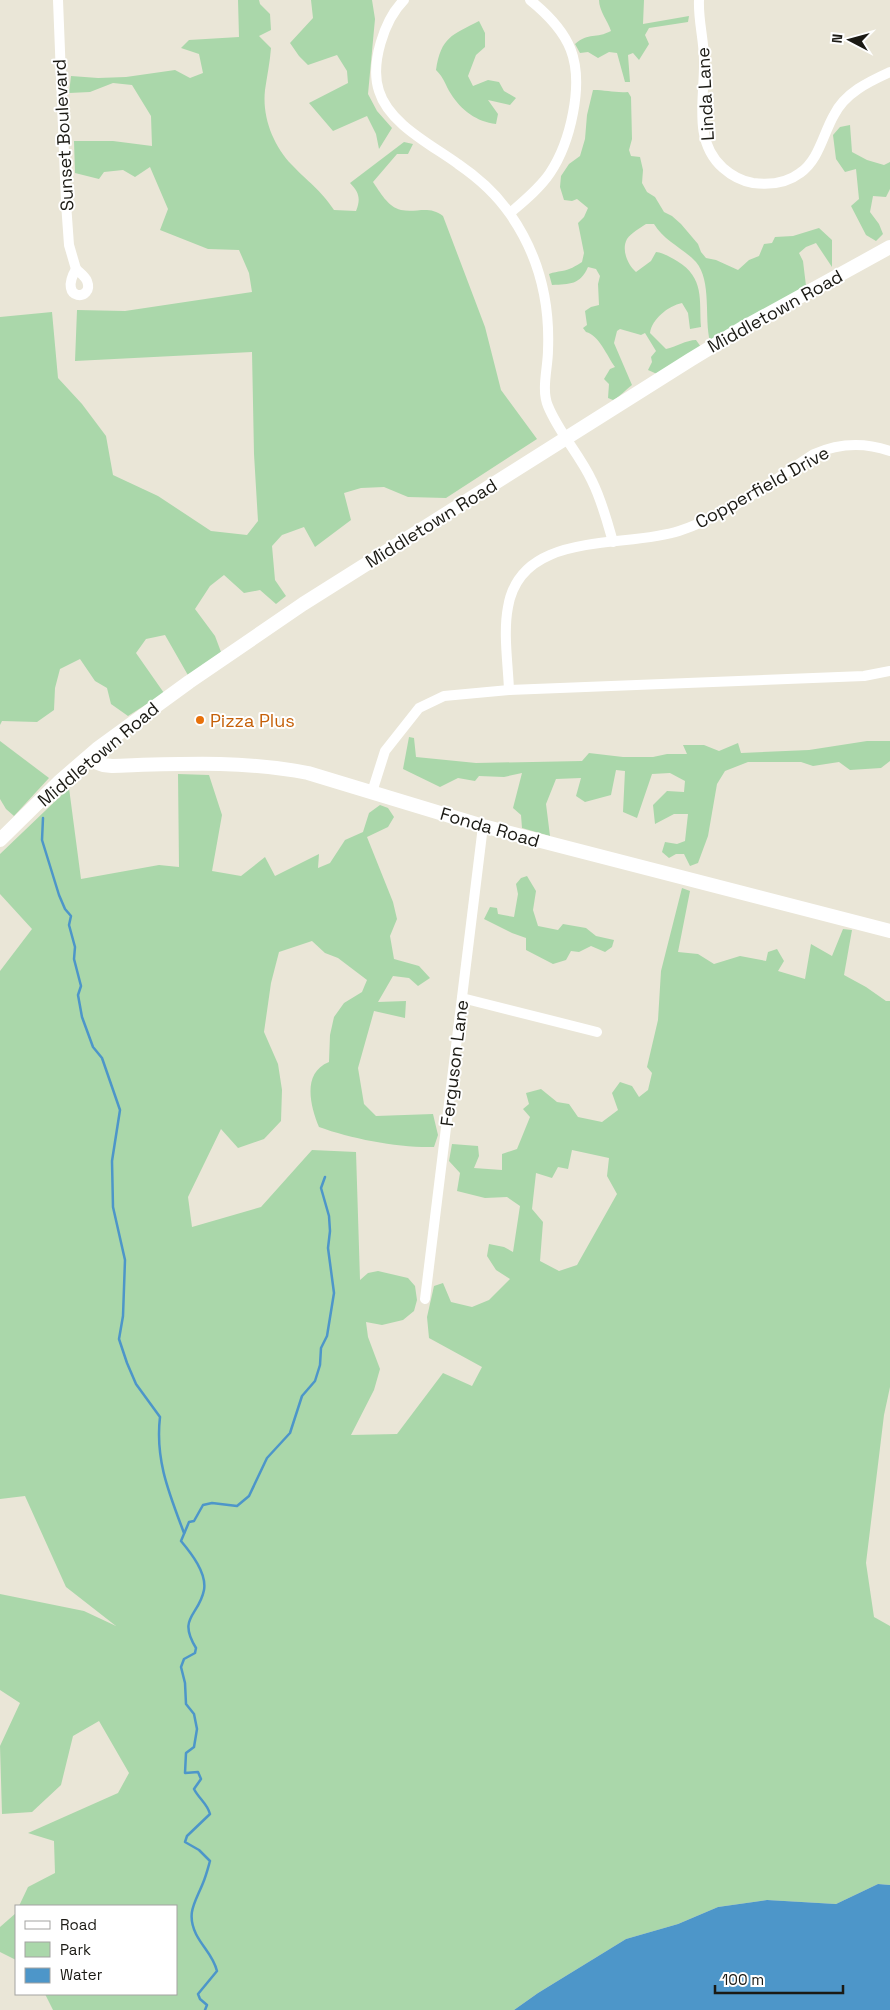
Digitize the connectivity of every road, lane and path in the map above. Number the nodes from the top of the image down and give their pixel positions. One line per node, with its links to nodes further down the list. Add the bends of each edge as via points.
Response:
1 (58, 0): 8 (street, Sunset Boulevard, via 66,203 69,244)
2 (404, 0): 6 (street, via 385,29 378,56 376,76 382,100 408,129 481,182)
3 (530, 0): 6 (street, via 559,27 578,76 568,136 550,173)
4 (699, 0): 5 (street, Linda Lane, via 704,63 702,120 706,145 714,160 744,181 777,183 800,174 811,164 834,114 846,98)
5 (890, 72)
6 (510, 213): 9 (street, via 539,271 548,327 545,389 548,405)
7 (890, 247): 9 (street, Middletown Road, via 741,329)
8 (76, 269)
9 (566, 438): 11 (street, via 604,506); 14 (street, Middletown Road, via 304,604 181,687)
10 (890, 451): 11 (street, Copperfield Drive, via 851,444 828,448 707,520 658,537)
11 (613, 542): 13 (street, Copperfield Drive, via 559,551 531,566 523,575 510,596 508,608)
12 (890, 671): 13 (street, via 864,676)
13 (509, 690): 15 (street, via 444,696 419,708 385,751)
14 (86, 759): 15 (street, Fonda Road, via 112,766 202,764 280,767 323,776); 17 (street, Middletown Road)
15 (372, 792): 16 (street, Fonda Road)
16 (483, 826): 18 (street, Fonda Road); 19 (street, Ferguson Lane)
17 (0, 840)
18 (890, 931)
19 (462, 998): 20 (street); 21 (street, Ferguson Lane)
20 (597, 1032)
21 (425, 1299)

